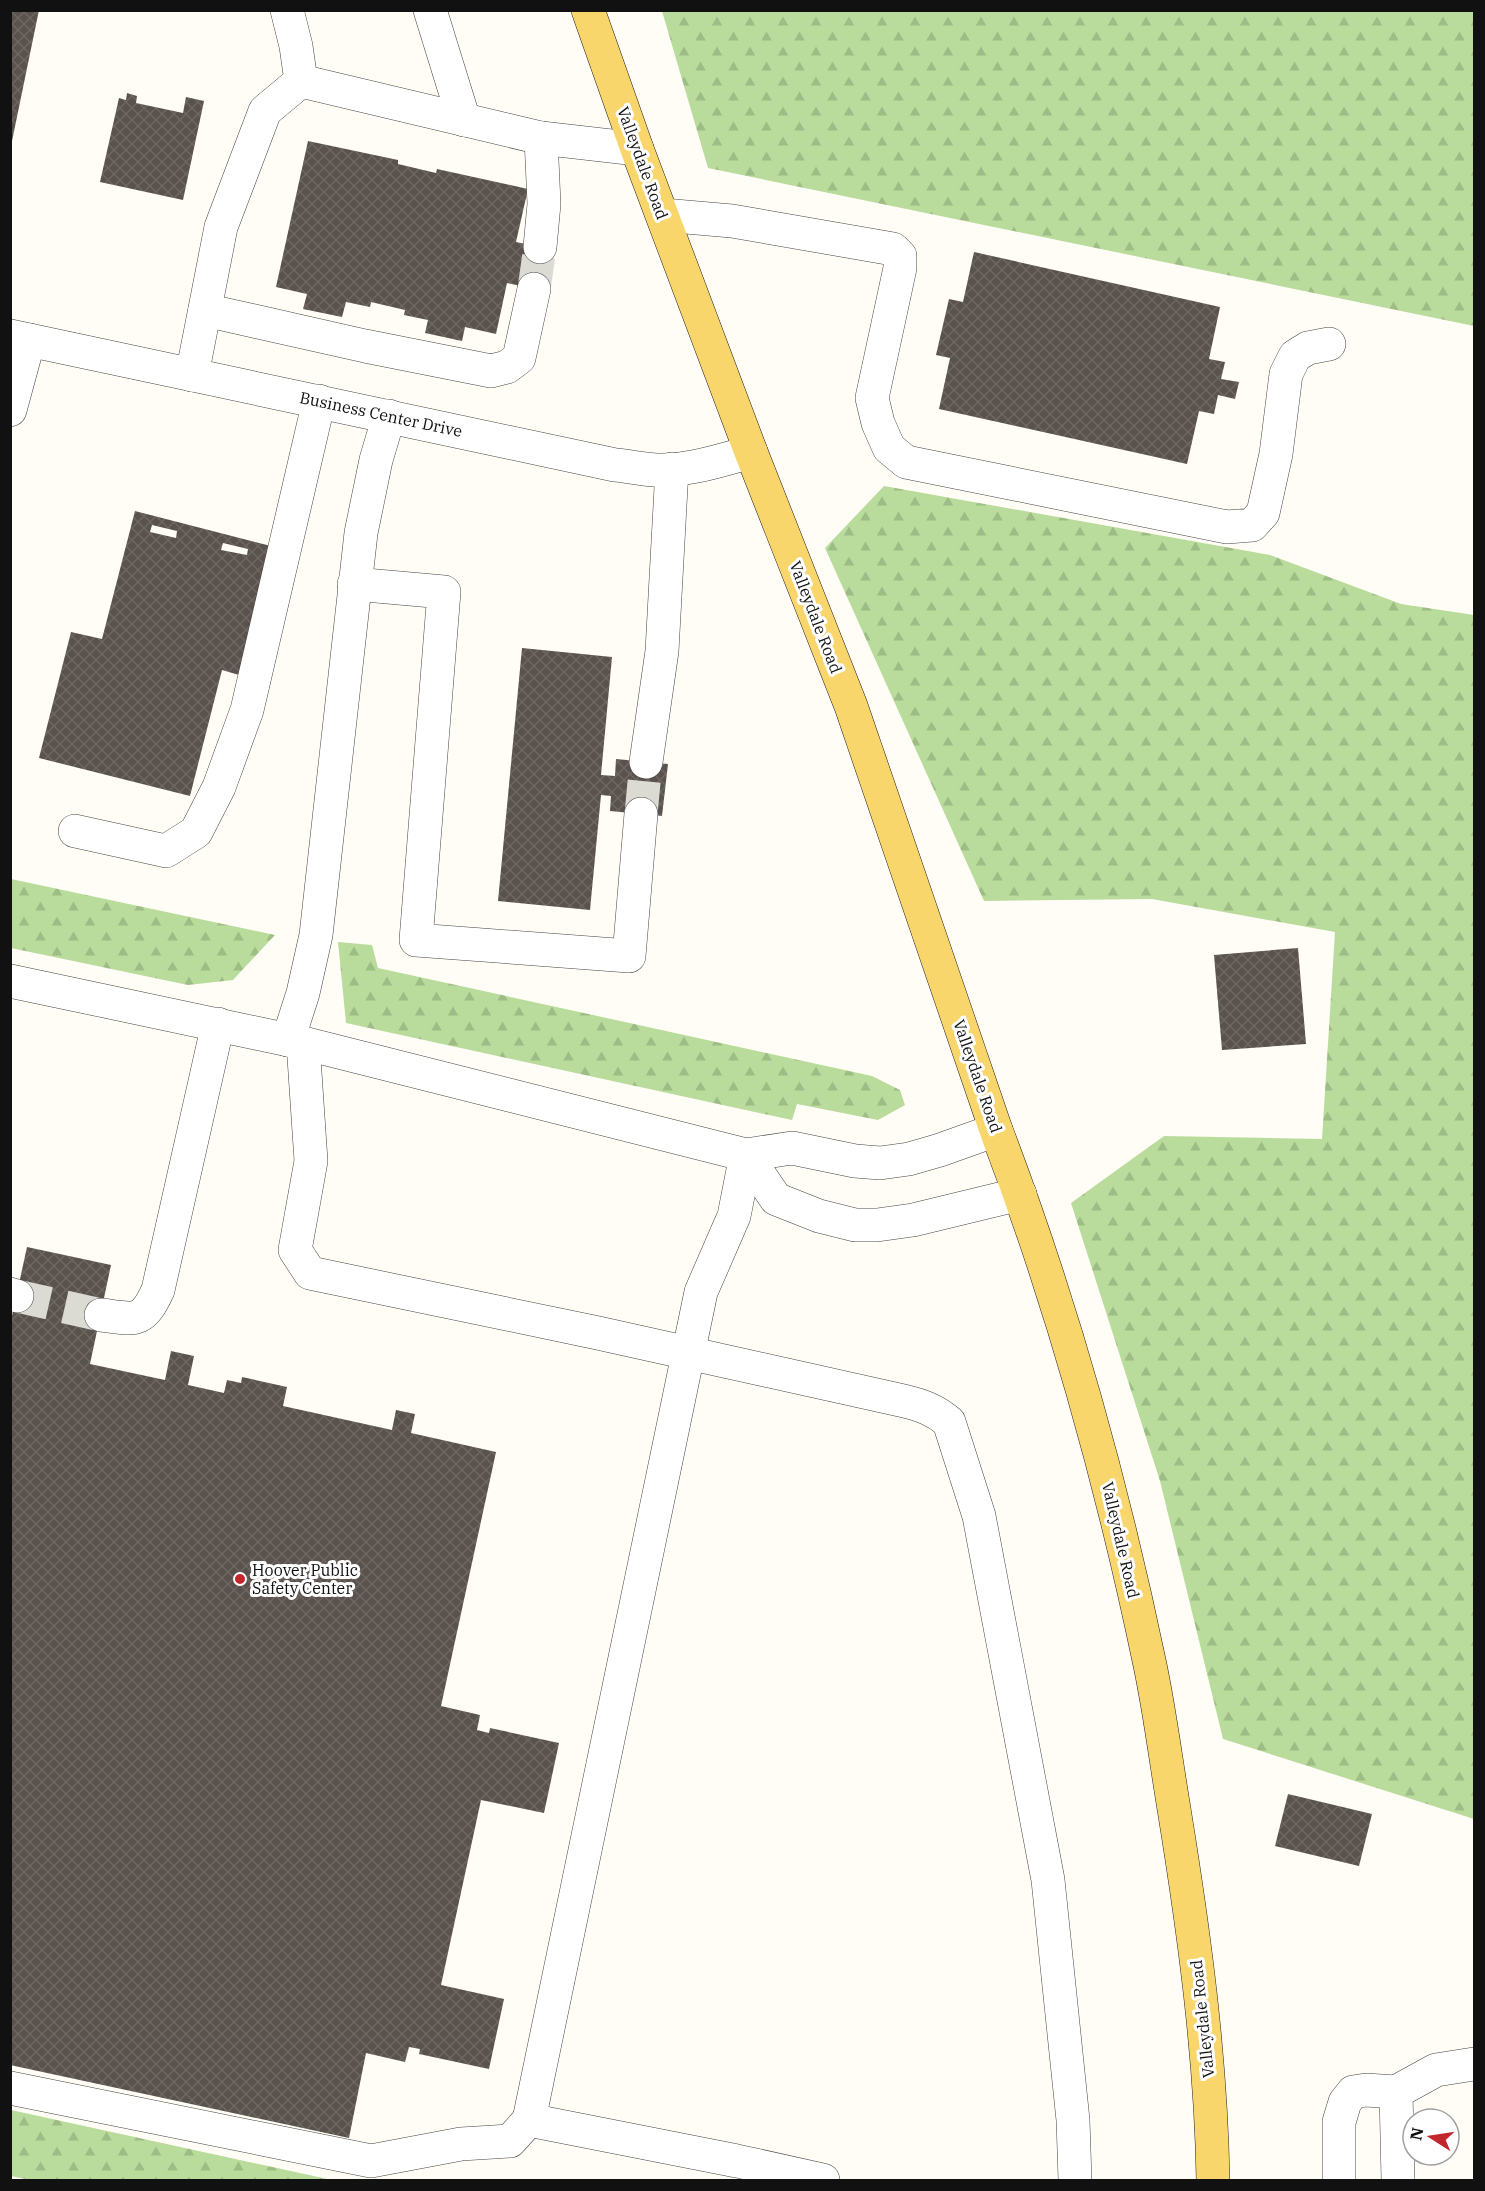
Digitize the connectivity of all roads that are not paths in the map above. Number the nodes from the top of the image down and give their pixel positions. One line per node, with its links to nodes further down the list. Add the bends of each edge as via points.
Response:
1 (287, 10): 4 (lane)
2 (430, 10): 5 (lane)
3 (588, 10): 7 (main road, Valleydale Road)
4 (302, 81): 5 (lane); 11 (lane, via 265,111 221,227)
5 (464, 120): 6 (lane)
6 (541, 138): 7 (lane); 9 (lane, via 544,204)
7 (637, 149): 8 (main road, Valleydale Road)
8 (663, 215): 13 (lane, via 732,221 893,249 900,256 872,398 889,448 906,462 1227,527 1252,525 1263,513 1276,454 1286,374 1296,356 1308,348); 18 (main road, Valleydale Road)
9 (540, 247)
10 (534, 289): 11 (lane, via 519,358 507,367 491,371)
11 (205, 310): 14 (lane)
12 (20, 338): 14 (lane, Business Center Drive); 16 (lane)
13 (1329, 344)
14 (192, 375): 15 (lane, Business Center Drive)
15 (319, 401): 17 (lane, Business Center Drive); 23 (lane, via 247,710 219,787 196,832 166,851)
16 (10, 410)
17 (389, 416): 19 (lane, Business Center Drive, via 615,465); 20 (lane, via 369,492)
18 (752, 452): 19 (lane, Business Center Drive); 27 (main road, Valleydale Road, via 851,706)
19 (672, 469): 21 (lane, via 662,651)
20 (354, 584): 22 (lane, via 444,592 416,940 629,956); 26 (lane, via 316,935)
21 (646, 762)
22 (641, 814)
23 (75, 831)
24 (10, 981): 25 (lane)
25 (218, 1023): 26 (lane); 30 (lane, via 158,1290 149,1310 132,1319)
26 (295, 1041): 28 (lane); 31 (lane, via 311,1161 295,1250 310,1273)
27 (996, 1130): 28 (lane, via 909,1159 879,1163 792,1148); 29 (main road, Valleydale Road)
28 (746, 1155): 29 (lane, via 776,1199 855,1225 913,1220); 31 (lane, via 735,1216 701,1292)
29 (1020, 1194): 38 (main road, Valleydale Road, via 1092,1423 1151,1668 1200,1993)
30 (101, 1315)
31 (689, 1353): 35 (lane); 37 (lane, via 924,1406 949,1422 979,1516 1048,1880 1073,2120)
32 (1474, 2064): 34 (lane, via 1436,2070)
33 (10, 2088): 35 (lane, via 371,2161 461,2144 510,2141)
34 (1396, 2092): 39 (lane, via 1353,2092 1345,2102 1339,2122); 40 (lane)
35 (529, 2120): 36 (lane)
36 (823, 2181)
37 (1075, 2181)
38 (1213, 2181)
39 (1339, 2181)
40 (1398, 2181)

